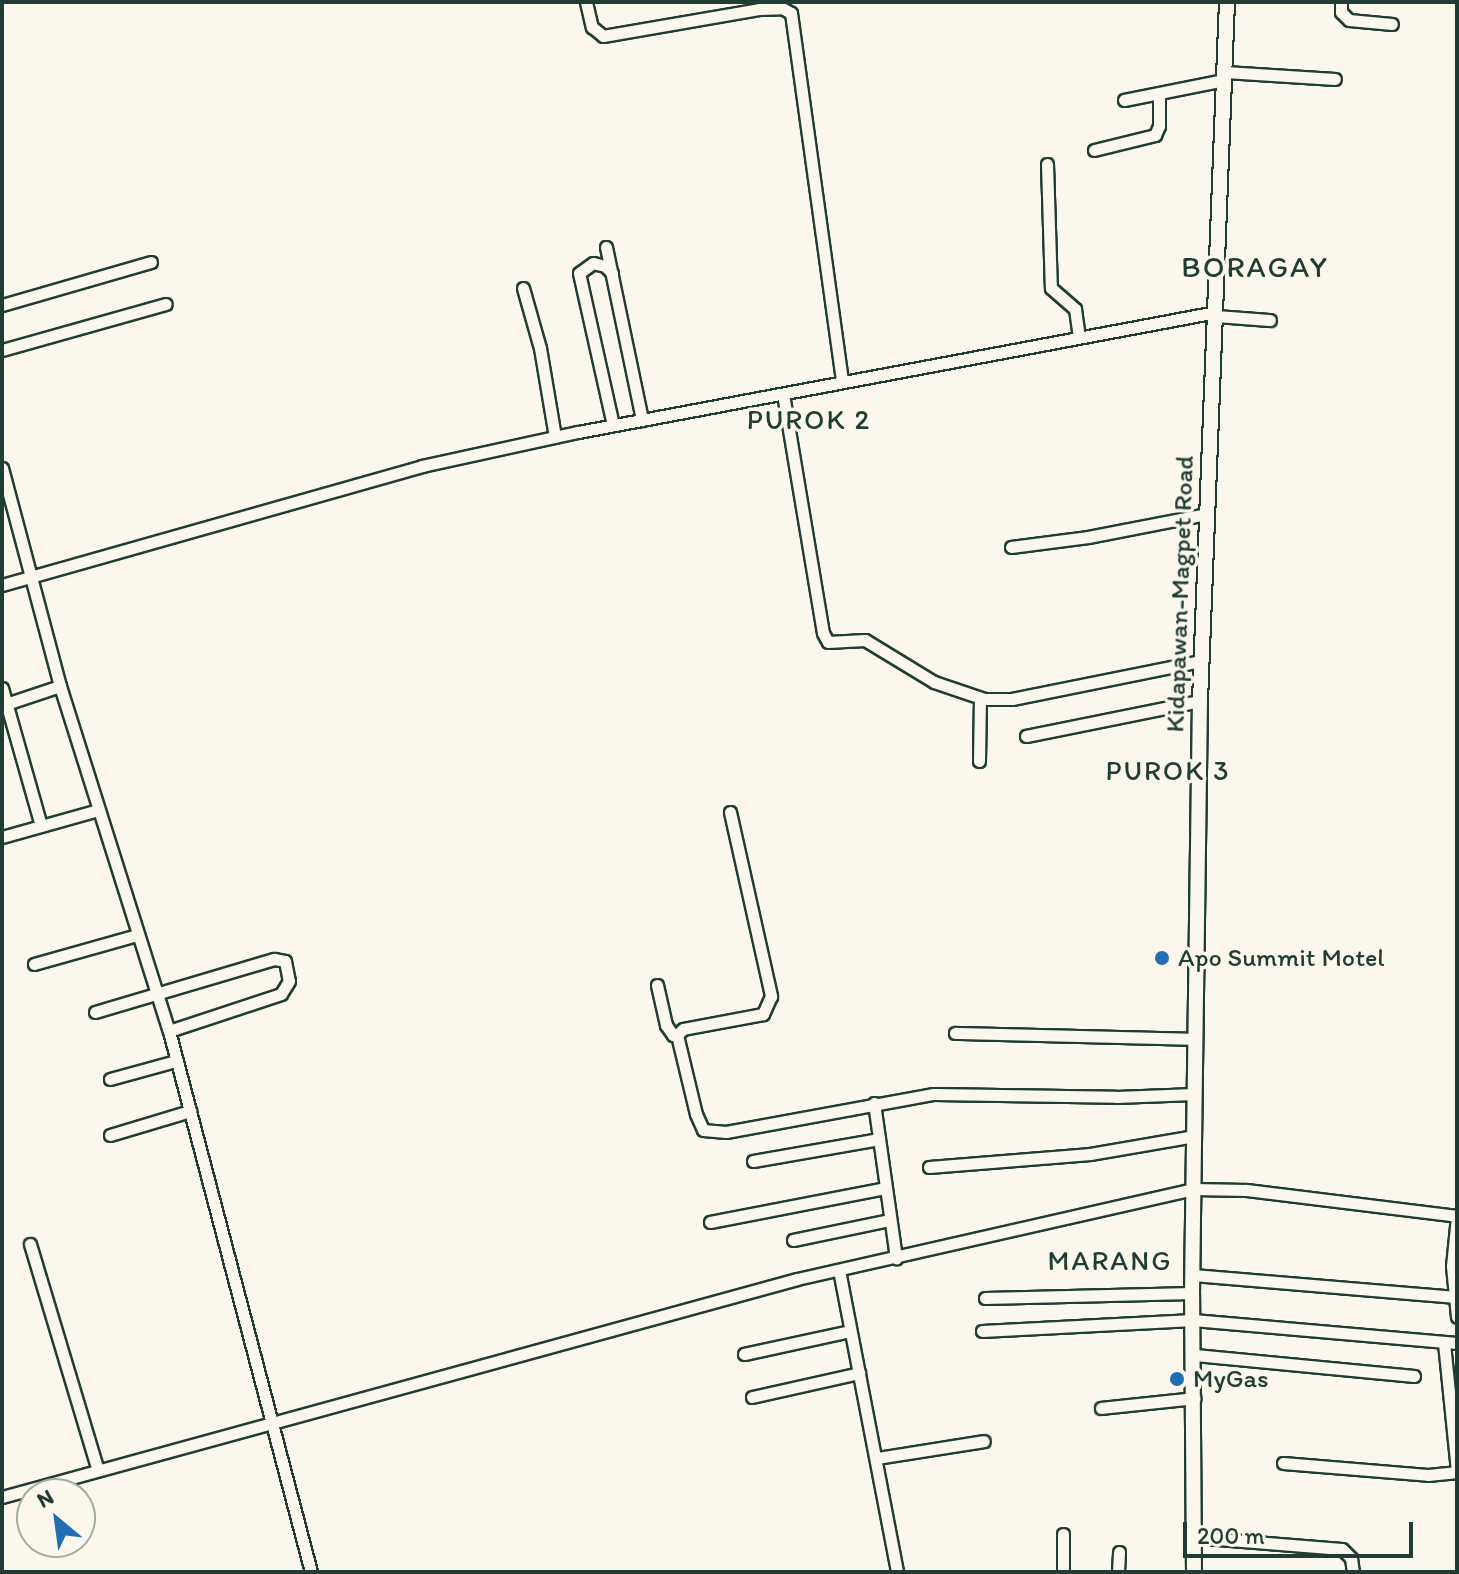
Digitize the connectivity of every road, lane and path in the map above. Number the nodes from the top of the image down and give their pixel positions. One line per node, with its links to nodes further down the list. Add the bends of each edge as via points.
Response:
1 (586, 2): 4 (street, via 592,27 603,36)
2 (1227, 2): 6 (main road, Kidapawan-Magpet Road)
3 (1341, 2): 5 (street, via 1341,12 1349,20)
4 (759, 6): 22 (street, via 786,9 792,16)
5 (1392, 24)
6 (1224, 76): 7 (street); 8 (street); 18 (main road, Kidapawan-Magpet Road)
7 (1335, 79)
8 (1159, 93): 9 (street); 10 (street, via 1155,135)
9 (1124, 100)
10 (1094, 150)
11 (1047, 164): 20 (street, via 1051,288 1075,309)
12 (606, 247): 14 (street)
13 (151, 262): 17 (street)
14 (612, 273): 24 (street); 25 (street, via 593,263 579,273)
15 (523, 288): 26 (street, via 540,348)
16 (166, 304): 21 (street)
17 (2, 305)
18 (1216, 314): 19 (street); 20 (street); 28 (main road, Kidapawan-Magpet Road)
19 (1270, 320)
20 (1079, 337): 22 (street)
21 (2, 350)
22 (842, 381): 23 (street)
23 (783, 394): 24 (street); 35 (street, via 824,638 832,643 865,640 918,674)
24 (642, 420): 25 (street)
25 (613, 425): 26 (street)
26 (555, 437): 30 (street, via 422,466)
27 (2, 468): 30 (street)
28 (1206, 514): 29 (street); 32 (main road, Kidapawan-Magpet Road)
29 (1011, 547)
30 (28, 577): 31 (street); 33 (street)
31 (2, 585)
32 (1201, 661): 35 (street, via 1012,699); 36 (main road, Kidapawan-Magpet Road)
33 (60, 686): 37 (street); 40 (street)
34 (2, 688): 37 (street)
35 (980, 699): 39 (street)
36 (1200, 701): 38 (street); 52 (main road, Kidapawan-Magpet Road)
37 (4, 704): 42 (street)
38 (1026, 736)
39 (979, 761)
40 (98, 810): 42 (street); 44 (street)
41 (730, 812): 51 (street, via 770,1004 763,1014 683,1029)
42 (41, 826): 43 (street)
43 (2, 837)
44 (137, 935): 45 (street); 47 (street)
45 (34, 964)
46 (657, 985): 51 (street, via 666,1025)
47 (159, 995): 48 (street); 49 (street); 49 (street, via 282,957 287,966 289,981 281,994)
48 (95, 1012)
49 (169, 1031): 53 (street)
50 (955, 1033): 52 (street)
51 (677, 1035): 56 (street, via 696,1114 709,1133)
52 (1194, 1039): 55 (main road, Kidapawan-Magpet Road)
53 (176, 1061): 54 (street); 57 (street)
54 (110, 1079)
55 (1194, 1094): 56 (street, via 968,1092); 59 (main road, Kidapawan-Magpet Road)
56 (874, 1103): 60 (street)
57 (190, 1111): 58 (street); 89 (street)
58 (110, 1135)
59 (1194, 1136): 62 (street, via 1090,1154); 64 (main road, Kidapawan-Magpet Road)
60 (879, 1139): 61 (street); 63 (street)
61 (753, 1161)
62 (929, 1167)
63 (885, 1188): 66 (street); 67 (street)
64 (1193, 1189): 65 (street, via 1246,1190); 70 (street); 72 (main road, Kidapawan-Magpet Road)
65 (1457, 1216): 74 (street)
66 (890, 1220): 68 (street); 70 (street)
67 (710, 1222)
68 (793, 1240)
69 (30, 1244): 93 (street)
70 (896, 1258): 71 (street)
71 (839, 1270): 78 (street); 89 (street)
72 (1193, 1275): 73 (main road, Kidapawan-Magpet Road); 74 (street)
73 (1192, 1293): 75 (street); 77 (main road, Kidapawan-Magpet Road)
74 (1453, 1297): 76 (street)
75 (985, 1298)
76 (1457, 1317)
77 (1193, 1320): 79 (street); 80 (street); 83 (main road, Kidapawan-Magpet Road)
78 (850, 1331): 82 (street); 84 (street)
79 (982, 1331)
80 (1444, 1343): 81 (street); 94 (street)
81 (1457, 1343)
82 (744, 1354)
83 (1195, 1355): 85 (street); 87 (main road, Kidapawan-Magpet Road)
84 (859, 1373): 86 (street); 91 (street)
85 (1414, 1376)
86 (752, 1397)
87 (1194, 1398): 88 (street); 97 (main road, Kidapawan-Magpet Road)
88 (1101, 1408)
89 (271, 1424): 93 (street); 99 (street)
90 (984, 1441): 91 (street)
91 (877, 1458): 100 (street)
92 (1283, 1463): 94 (street, via 1428,1475)
93 (98, 1470): 95 (street)
94 (1456, 1472)
95 (2, 1497)
96 (1063, 1534): 101 (street)
97 (1193, 1537): 103 (main road, Kidapawan-Magpet Road); 104 (street, via 1342,1549 1351,1558)
98 (1119, 1552): 102 (street)
99 (311, 1572)
100 (897, 1572)
101 (1063, 1572)
102 (1118, 1572)
103 (1194, 1572)
104 (1353, 1572)

